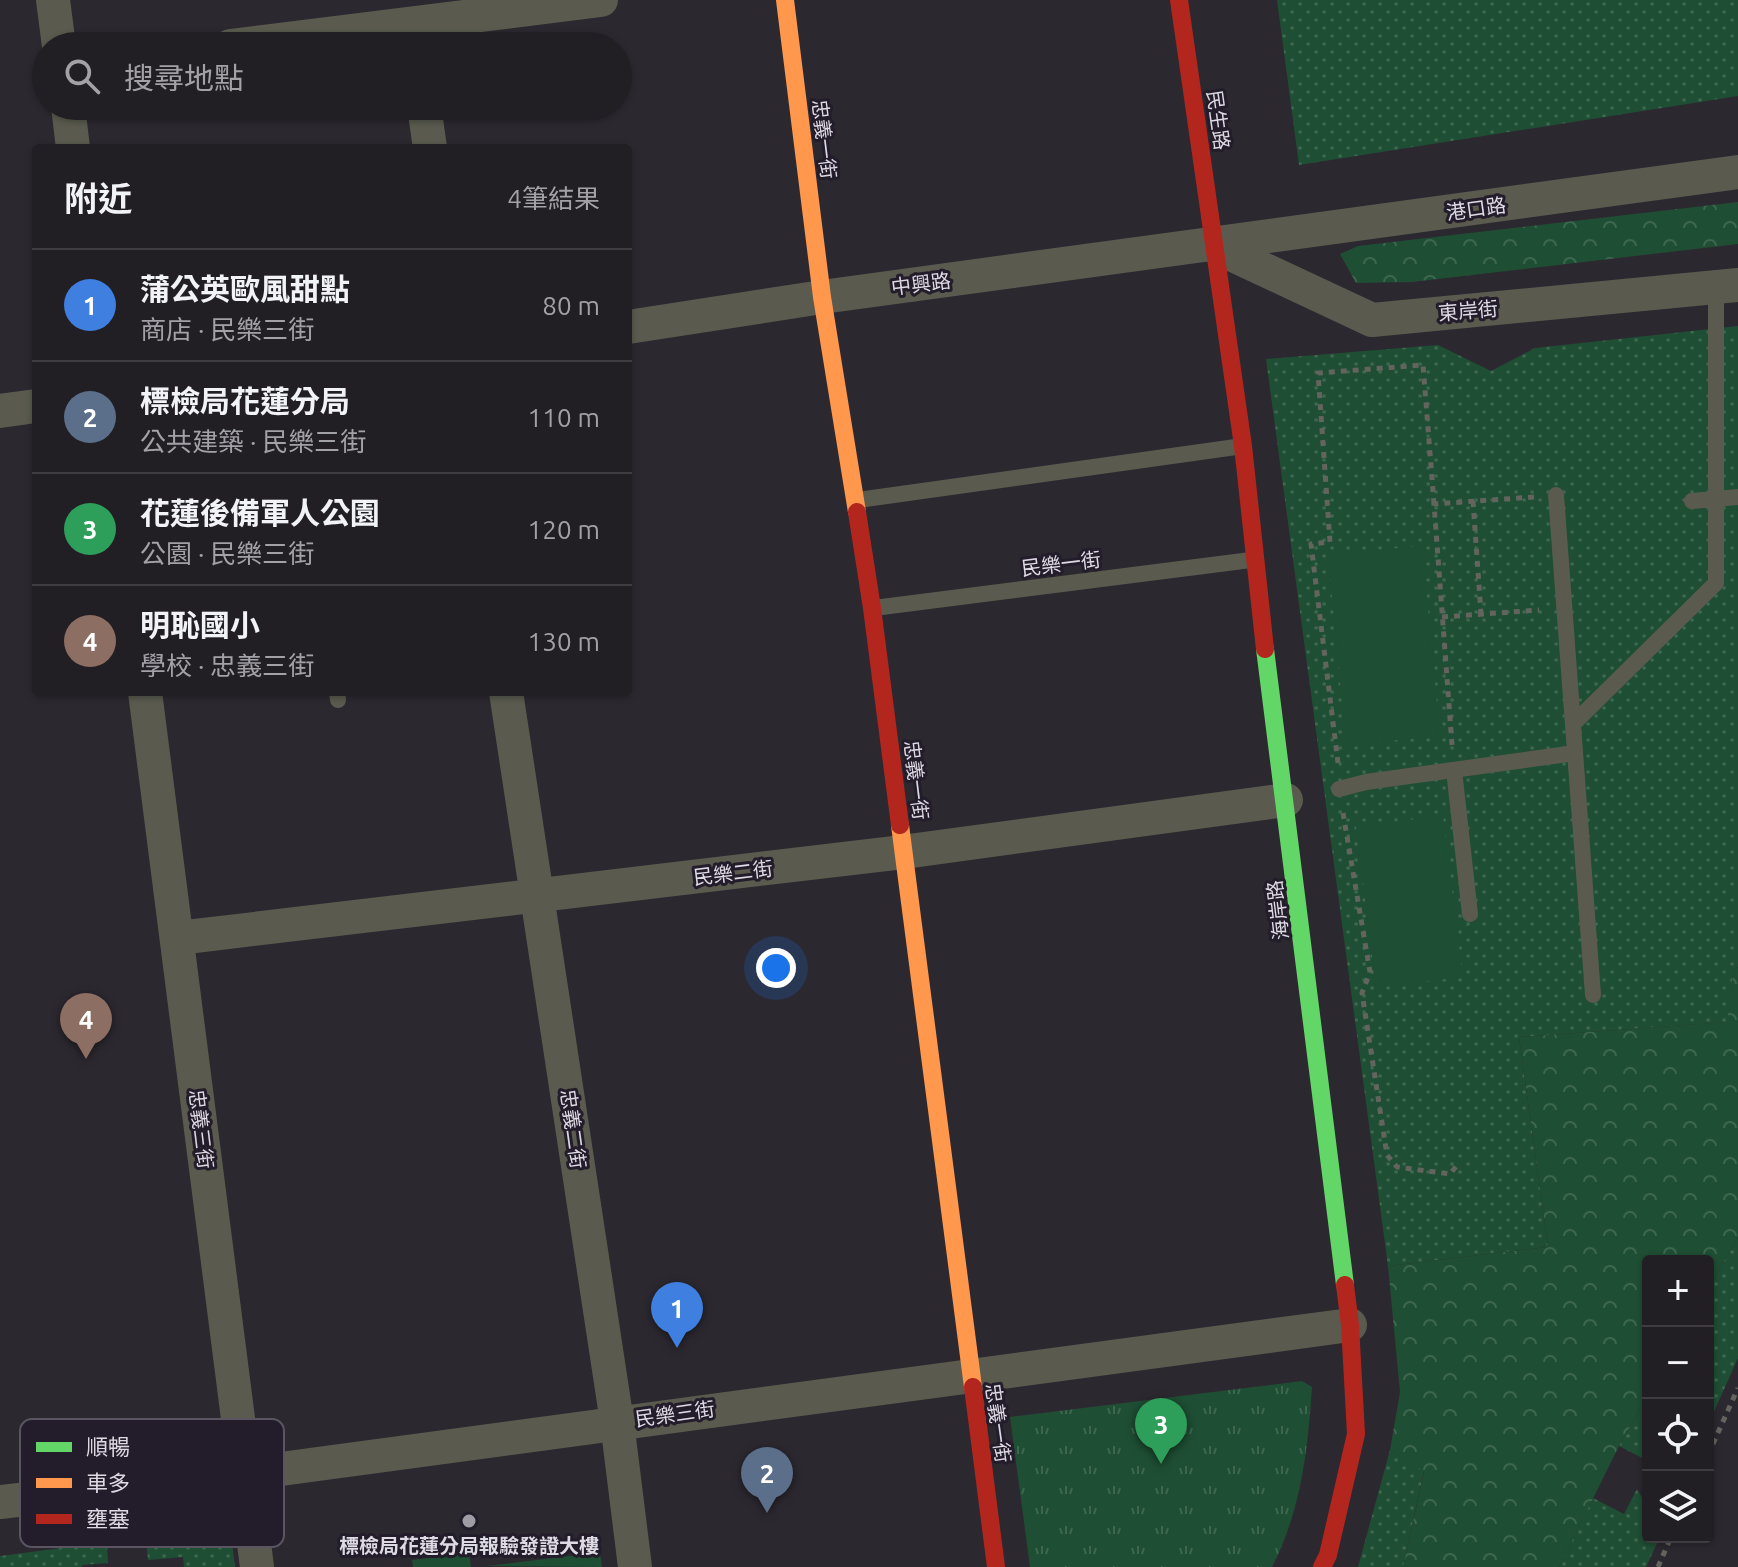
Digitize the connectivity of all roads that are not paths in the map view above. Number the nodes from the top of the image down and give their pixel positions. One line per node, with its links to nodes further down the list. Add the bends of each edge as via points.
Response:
1 (53, 0): 6 (street)
2 (601, 0): 5 (street)
3 (785, 0): 15 (street, 忠義一街)
4 (1179, 0): 13 (street, 民生路)
5 (412, 24): 7 (street)
6 (57, 32)
7 (346, 32)
8 (70, 120): 10 (street)
9 (426, 120): 11 (street)
10 (73, 144)
11 (429, 144)
12 (1738, 172): 13 (street, 港口路)
13 (1214, 246): 14 (street, 東岸街, via 1372,320); 15 (street, 中興路); 19 (street, 海岸路)
14 (1727, 286): 22 (lane)
15 (822, 297): 16 (street, 中興路); 23 (street, 忠義一街)
16 (632, 326)
17 (32, 407): 18 (street)
18 (0, 411)
19 (1243, 446): 23 (lane); 25 (street, 海岸路)
20 (1556, 495): 29 (lane)
21 (1738, 497): 22 (lane)
22 (1716, 499): 24 (lane); 29 (lane, via 1716,583)
23 (856, 501): 26 (street, 忠義一街)
24 (1692, 501)
25 (1254, 560): 26 (lane, 民樂一街); 33 (street, 海岸路)
26 (872, 608): 34 (street, 忠義一街)
27 (146, 696): 37 (street, 忠義三街)
28 (507, 696): 35 (street, 忠義二街)
29 (1573, 724): 30 (lane)
30 (1575, 753): 31 (lane); 38 (lane)
31 (1454, 770): 32 (lane); 36 (lane)
32 (1339, 789)
33 (1286, 800): 34 (street, 民樂二街); 39 (street, 海岸路)
34 (903, 852): 35 (street, 民樂二街); 40 (street, 忠義一街)
35 (539, 897): 37 (street, 民樂二街); 42 (street, 忠義二街)
36 (1470, 914)
37 (178, 938): 41 (street, 忠義三街)
38 (1593, 995)
39 (1350, 1325): 40 (street, 民樂三街); 50 (street, 海岸路, via 1356,1434)
40 (969, 1375): 42 (street, 民樂三街); 49 (street, 忠義一街)
41 (237, 1419)
42 (617, 1422): 43 (street, 民樂三街); 48 (street, 忠義二街)
43 (284, 1468)
44 (20, 1500): 45 (street, 民樂三街)
45 (0, 1502)
46 (254, 1547): 47 (street, 忠義三街)
47 (257, 1567)
48 (635, 1567)
49 (996, 1567)
50 (1322, 1567)

